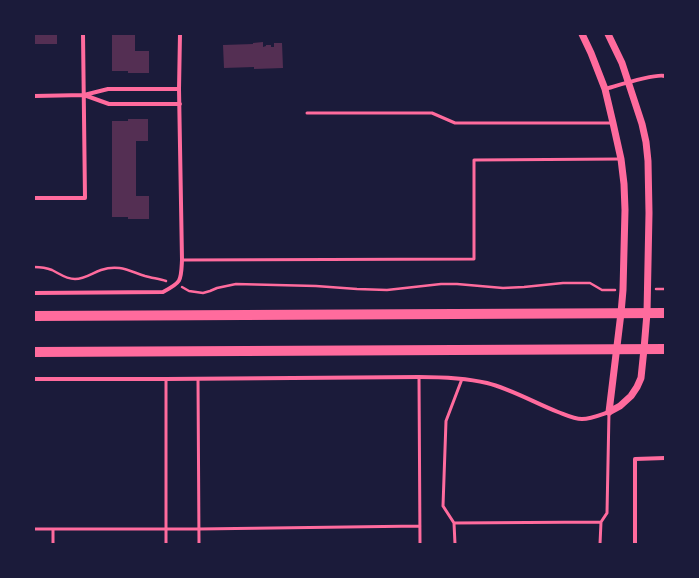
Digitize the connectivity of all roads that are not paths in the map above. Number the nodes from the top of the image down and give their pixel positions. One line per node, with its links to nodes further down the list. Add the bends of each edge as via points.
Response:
1 (83, 34): 9 (street)
2 (180, 34): 7 (street)
3 (582, 34): 8 (street)
4 (608, 34): 6 (street)
5 (665, 76): 6 (street)
6 (628, 82): 8 (street); 19 (street, via 642,124 648,161)
7 (179, 89): 9 (street, via 108,89); 11 (street)
8 (605, 89): 13 (street)
9 (84, 95): 10 (street); 11 (street, via 109,104); 15 (street, via 85,198)
10 (34, 96)
11 (180, 104): 16 (street)
12 (307, 113): 13 (lane, via 432,113 455,123)
13 (614, 123): 14 (street)
14 (621, 159): 16 (lane, via 474,160 474,259); 18 (street, via 625,210)
15 (34, 198)
16 (182, 260): 17 (street, via 182,275 177,285 163,292)
17 (34, 293)
18 (621, 313): 19 (main road); 21 (main road); 22 (street)
19 (647, 313): 20 (main road); 23 (street)
20 (665, 313)
21 (34, 316)
22 (616, 349): 23 (main road); 25 (main road); 31 (street)
23 (644, 349): 24 (main road); 31 (street, via 641,378 637,387 626,401)
24 (665, 349)
25 (34, 352)
26 (420, 377): 29 (street); 30 (street); 35 (lane)
27 (34, 379): 28 (street)
28 (166, 379): 29 (street); 38 (lane)
29 (198, 379): 39 (lane)
30 (462, 379): 31 (street, via 488,383 575,419 594,418); 34 (lane, via 446,421 443,506)
31 (608, 412): 33 (lane, via 607,513)
32 (665, 458): 46 (street, via 635,459)
33 (601, 522): 34 (lane); 45 (lane)
34 (454, 523): 44 (lane)
35 (420, 526): 39 (lane); 43 (lane)
36 (34, 529): 37 (lane)
37 (53, 529): 38 (lane); 40 (lane)
38 (166, 529): 39 (lane); 41 (lane)
39 (199, 529): 42 (lane)
40 (53, 544)
41 (166, 544)
42 (199, 544)
43 (420, 544)
44 (455, 544)
45 (600, 544)
46 (635, 544)

